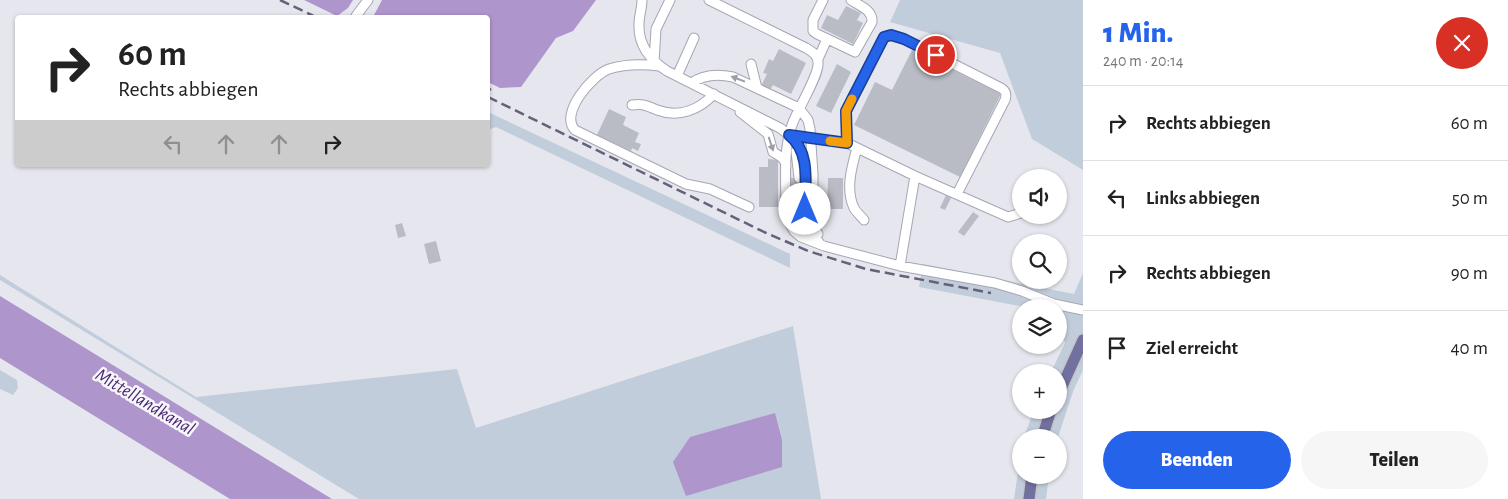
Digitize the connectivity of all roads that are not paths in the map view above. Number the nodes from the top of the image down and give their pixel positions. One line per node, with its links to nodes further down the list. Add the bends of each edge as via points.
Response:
1 (368, 0): 7 (lane)
2 (642, 0): 11 (lane, via 639,33 644,48)
3 (670, 0): 11 (lane, via 656,29)
4 (709, 0): 10 (lane, via 806,48)
5 (823, 0): 9 (lane, via 812,26)
6 (851, 0): 9 (lane, via 872,16 872,22 855,52)
7 (357, 15)
8 (694, 38): 13 (lane)
9 (827, 40): 10 (lane)
10 (818, 59): 19 (lane, via 817,72)
11 (656, 64): 13 (lane); 29 (lane, via 619,66 601,73 585,88 573,110 570,116 572,127 678,180 710,189)
12 (751, 64): 15 (lane)
13 (677, 76): 14 (lane)
14 (692, 83): 15 (lane, one-way to 14, via 724,75 706,76); 16 (lane)
15 (757, 88): 19 (lane)
16 (714, 94): 17 (lane); 18 (lane, via 689,112 670,113 642,103)
17 (724, 100): 20 (lane); 24 (lane, one-way to 24, via 768,134 773,152 785,161)
18 (632, 105)
19 (799, 108): 20 (lane); 21 (lane, via 808,120)
20 (789, 135): 21 (lane); 24 (lane); 26 (lane); 34 (lane, via 799,145 805,164 808,228)
21 (811, 138): 22 (lane); 35 (lane, via 813,226 820,238)
22 (847, 143): 23 (lane); 27 (lane, via 846,111 884,37 891,35 904,39 1007,94)
23 (857, 148): 25 (lane); 32 (lane, via 850,192 854,208)
24 (787, 168): 33 (lane, via 786,210 794,231)
25 (915, 176): 27 (lane); 36 (lane)
26 (795, 178)
27 (957, 194): 31 (lane, via 1008,217)
28 (791, 198): 33 (lane, via 792,218)
29 (749, 207)
30 (799, 208): 34 (lane, via 803,230 810,239)
31 (1012, 216)
32 (864, 220)
33 (801, 237): 34 (lane)
34 (824, 246): 35 (lane)
35 (842, 252): 36 (lane)
36 (900, 266): 37 (lane, via 995,283 1054,304)
37 (1083, 310)
38 (1083, 340): 39 (main road)
39 (1067, 375)
40 (1031, 484): 41 (main road)
41 (1029, 499)

